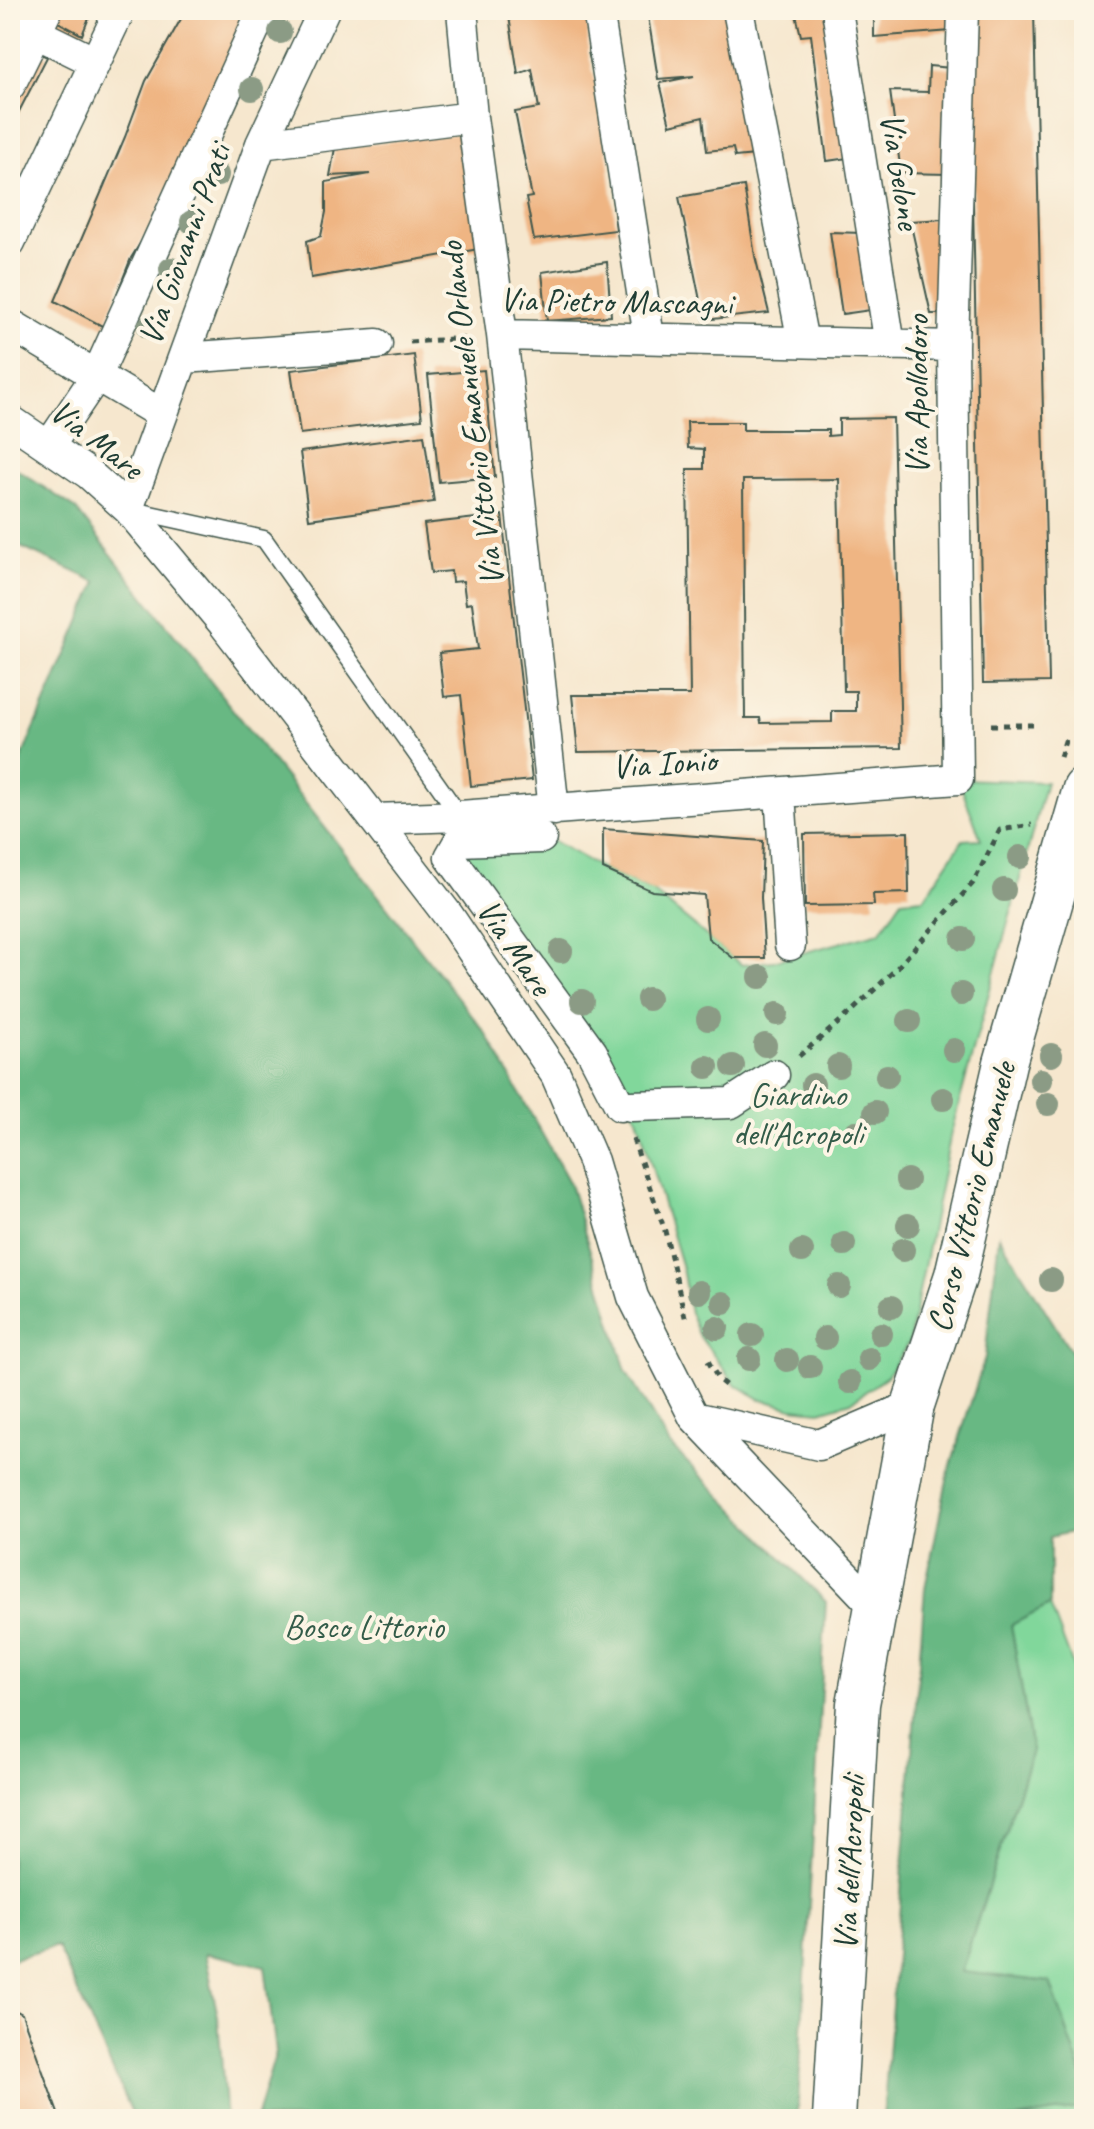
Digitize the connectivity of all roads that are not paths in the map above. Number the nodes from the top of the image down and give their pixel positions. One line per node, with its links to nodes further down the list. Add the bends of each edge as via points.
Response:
1 (120, 10): 10 (street)
2 (263, 10): 23 (street, Via Giovanni Prati)
3 (324, 10): 13 (street, Via Giovanni Prati)
4 (462, 10): 12 (street, Via Vittorio Emanuele Orlando)
5 (598, 10): 17 (street)
6 (738, 10): 18 (street)
7 (837, 10): 20 (street, Via Gelone)
8 (963, 10): 21 (street, Via Apollodoro)
9 (31, 21): 10 (street); 11 (street)
10 (95, 62): 14 (street)
11 (10, 85)
12 (472, 117): 13 (street); 16 (street, Via Vittorio Emanuele Orlando)
13 (261, 144): 22 (street, Via Giovanni Prati)
14 (10, 242)
15 (10, 324): 23 (street, Via Mare)
16 (502, 335): 17 (street, Via Pietro Mascagni); 31 (street, Via Vittorio Emanuele Orlando)
17 (649, 337): 18 (street, Via Pietro Mascagni)
18 (803, 342): 20 (street, Via Pietro Mascagni)
19 (377, 344): 22 (street)
20 (890, 345): 21 (street, Via Pietro Mascagni)
21 (953, 346): 29 (street, Via Apollodoro)
22 (184, 358): 24 (street, Via Giovanni Prati)
23 (97, 375): 24 (street, Via Mare); 26 (street, Via Giovanni Prati)
24 (161, 414): 27 (street, Via Giovanni Prati)
25 (10, 420): 26 (street, Via Mare)
26 (49, 446): 27 (street, Via Mare)
27 (128, 509): 32 (lane, via 264,539); 33 (street, Via Mare)
28 (1071, 777): 37 (street, Corso Vittorio Emanuele, via 956,1275)
29 (958, 779): 30 (street, Via Ionio)
30 (780, 793): 31 (street, Via Ionio); 35 (street)
31 (554, 810): 32 (street, Via Ionio)
32 (460, 816): 33 (street, Via Ionio)
33 (374, 819): 38 (street, Via Mare, via 448,915 556,1075 593,1161 633,1297)
34 (541, 838): 36 (street, via 459,841 450,857 592,1052 625,1106 731,1103)
35 (790, 945)
36 (774, 1075)
37 (913, 1405): 38 (street, via 819,1445); 39 (street, Corso Vittorio Emanuele)
38 (694, 1417): 39 (street, Via Mare)
39 (876, 1608): 40 (street, Via dell'Acropoli, via 858,1704)
40 (834, 2119)

